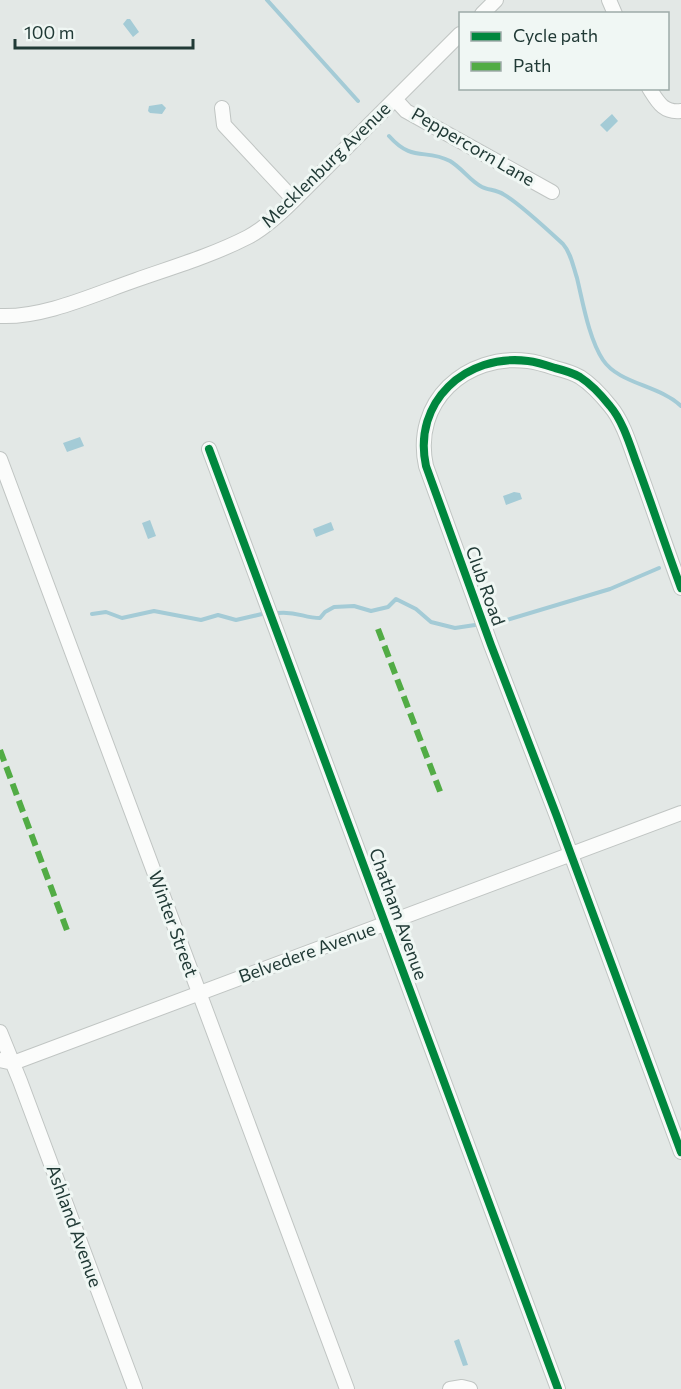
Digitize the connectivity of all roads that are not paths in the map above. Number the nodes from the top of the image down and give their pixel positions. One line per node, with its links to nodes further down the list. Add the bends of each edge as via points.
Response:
1 (496, 0): 2 (street)
2 (484, 12)
3 (459, 35): 5 (street, Mecklenburg Avenue)
4 (650, 90): 7 (street, via 663,109)
5 (395, 99): 8 (street, Peppercorn Lane, via 406,111); 9 (street, Mecklenburg Avenue)
6 (222, 108): 9 (street, via 224,125)
7 (681, 111)
8 (552, 192)
9 (294, 200): 10 (street, Mecklenburg Avenue, via 259,230 229,246 34,314)
10 (0, 316)
11 (209, 449): 16 (street, Chatham Avenue)
12 (0, 459): 17 (street, Winter Street)
13 (681, 588): 15 (street, Club Road, via 627,436 612,407 580,377 528,361 503,361 460,376 440,396 423,435 426,466)
14 (681, 813): 15 (street, Belvedere Avenue)
15 (570, 854): 16 (street, Belvedere Avenue); 20 (street, Club Road)
16 (385, 924): 17 (street, Belvedere Avenue); 25 (street, Chatham Avenue)
17 (199, 993): 19 (street, Belvedere Avenue); 22 (street, Winter Street)
18 (0, 1032): 19 (street, Ashland Avenue)
19 (4, 1064): 21 (street, Ashland Avenue)
20 (681, 1152)
21 (135, 1389)
22 (347, 1389)
23 (450, 1389): 24 (street)
24 (471, 1389)
25 (558, 1389)

